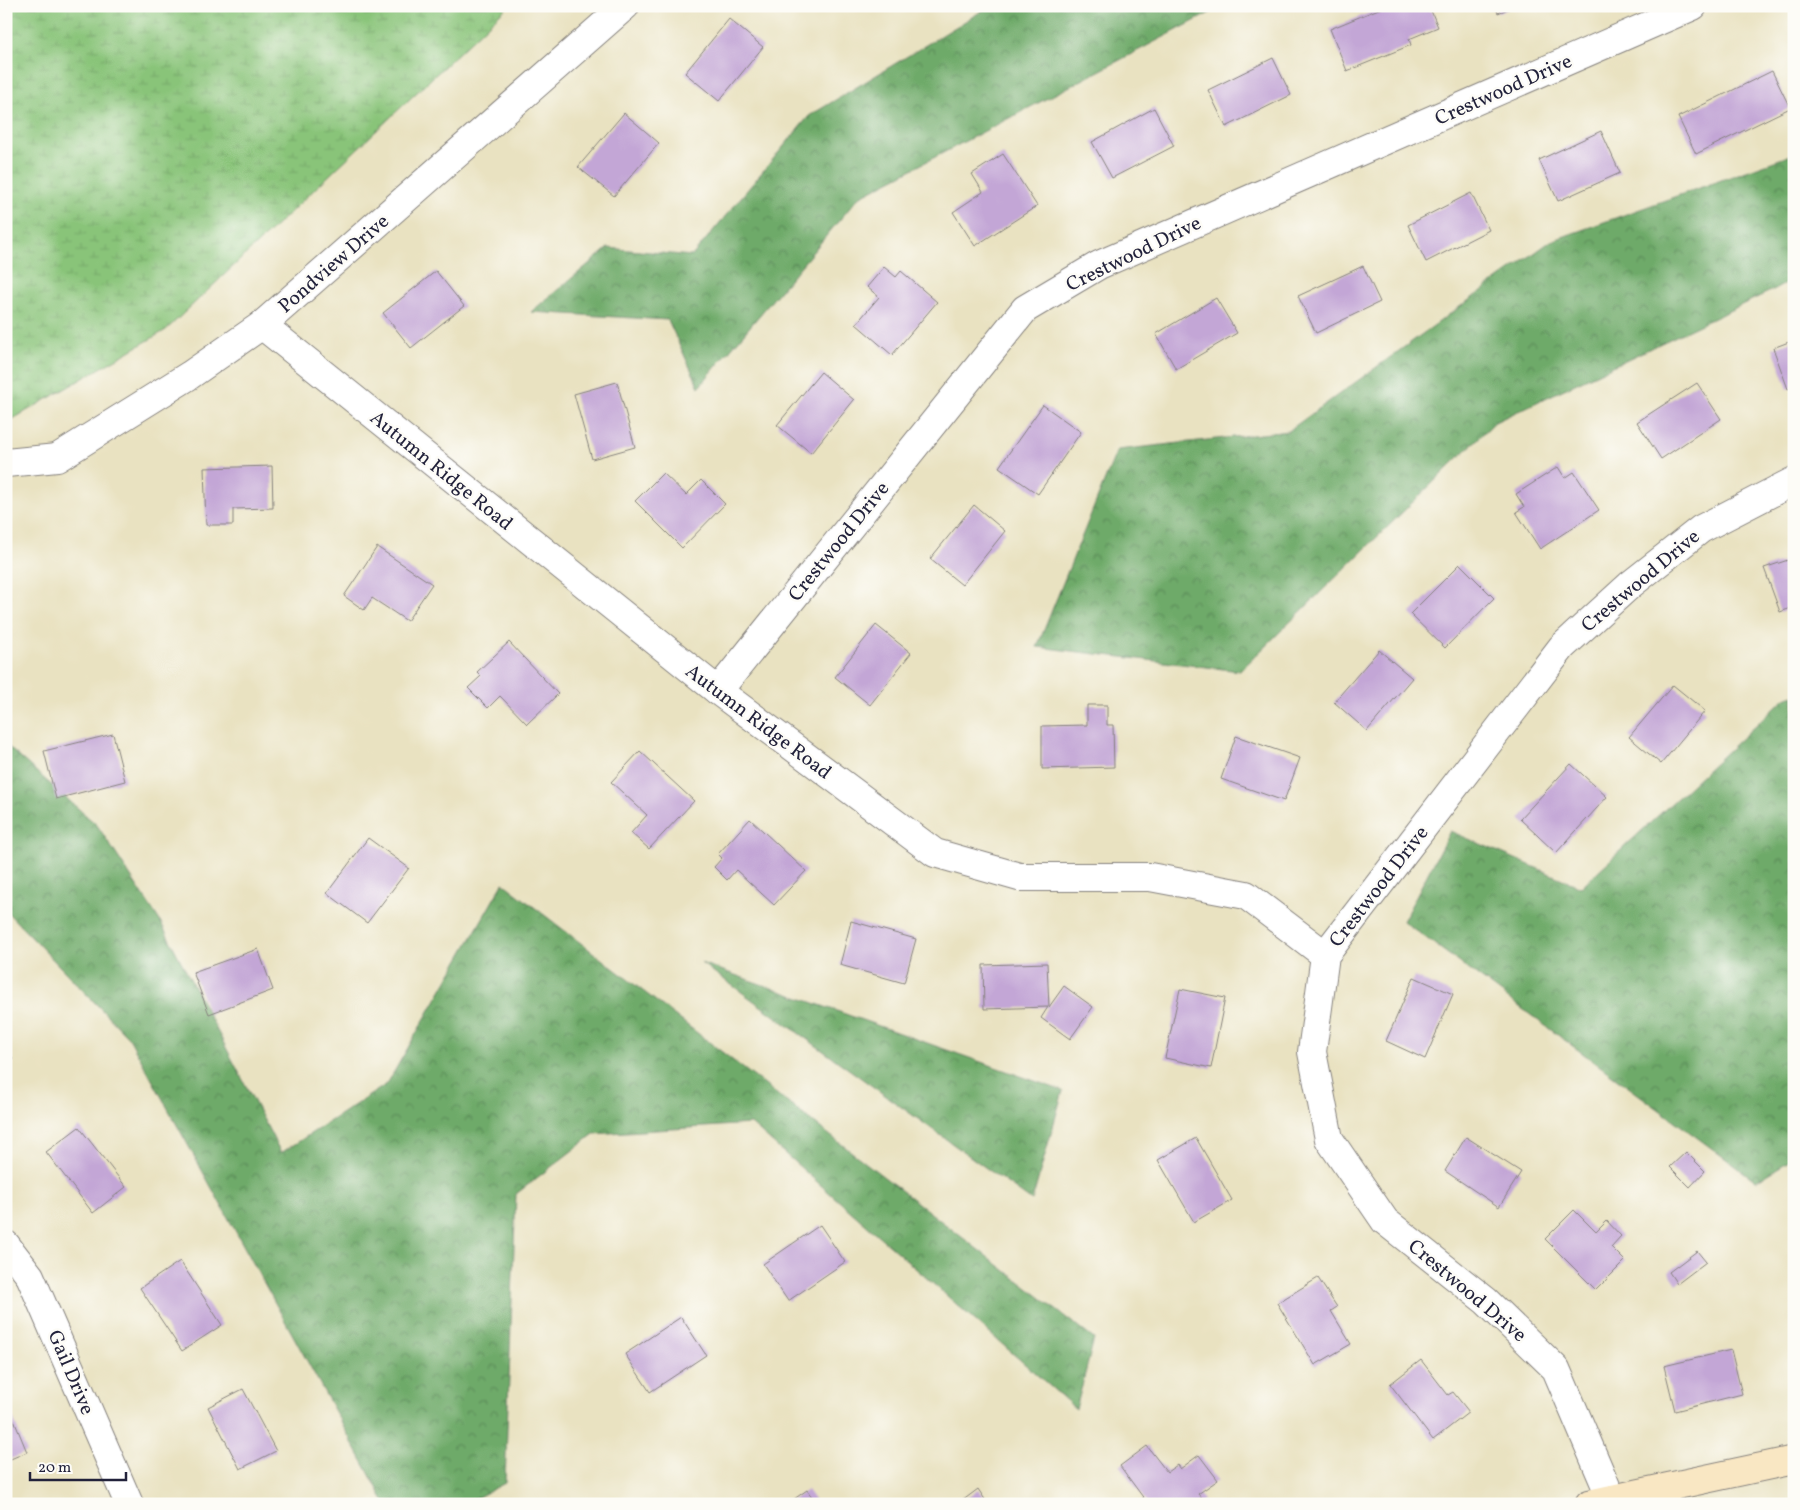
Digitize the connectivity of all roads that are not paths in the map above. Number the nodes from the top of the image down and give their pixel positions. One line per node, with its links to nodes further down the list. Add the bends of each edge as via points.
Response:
1 (625, 6): 3 (street, Pondview Drive)
2 (1693, 6): 6 (street, Crestwood Drive, via 1099,265 1025,309)
3 (262, 325): 4 (street, Pondview Drive, via 190,375 57,458); 6 (street, Autumn Ridge Road)
4 (6, 463)
5 (1794, 481): 7 (street, Crestwood Drive, via 1701,529 1630,585 1562,647)
6 (718, 691): 7 (street, Autumn Ridge Road, via 936,853 1019,877 1150,877 1246,895)
7 (1325, 955): 11 (street, Crestwood Drive, via 1312,1052 1329,1139 1385,1221 1486,1300 1556,1369)
8 (6, 1246): 9 (street, Gail Drive)
9 (18, 1278): 12 (street, Gail Drive)
10 (1794, 1460): 11 (main road)
11 (1600, 1501)
12 (129, 1504)

